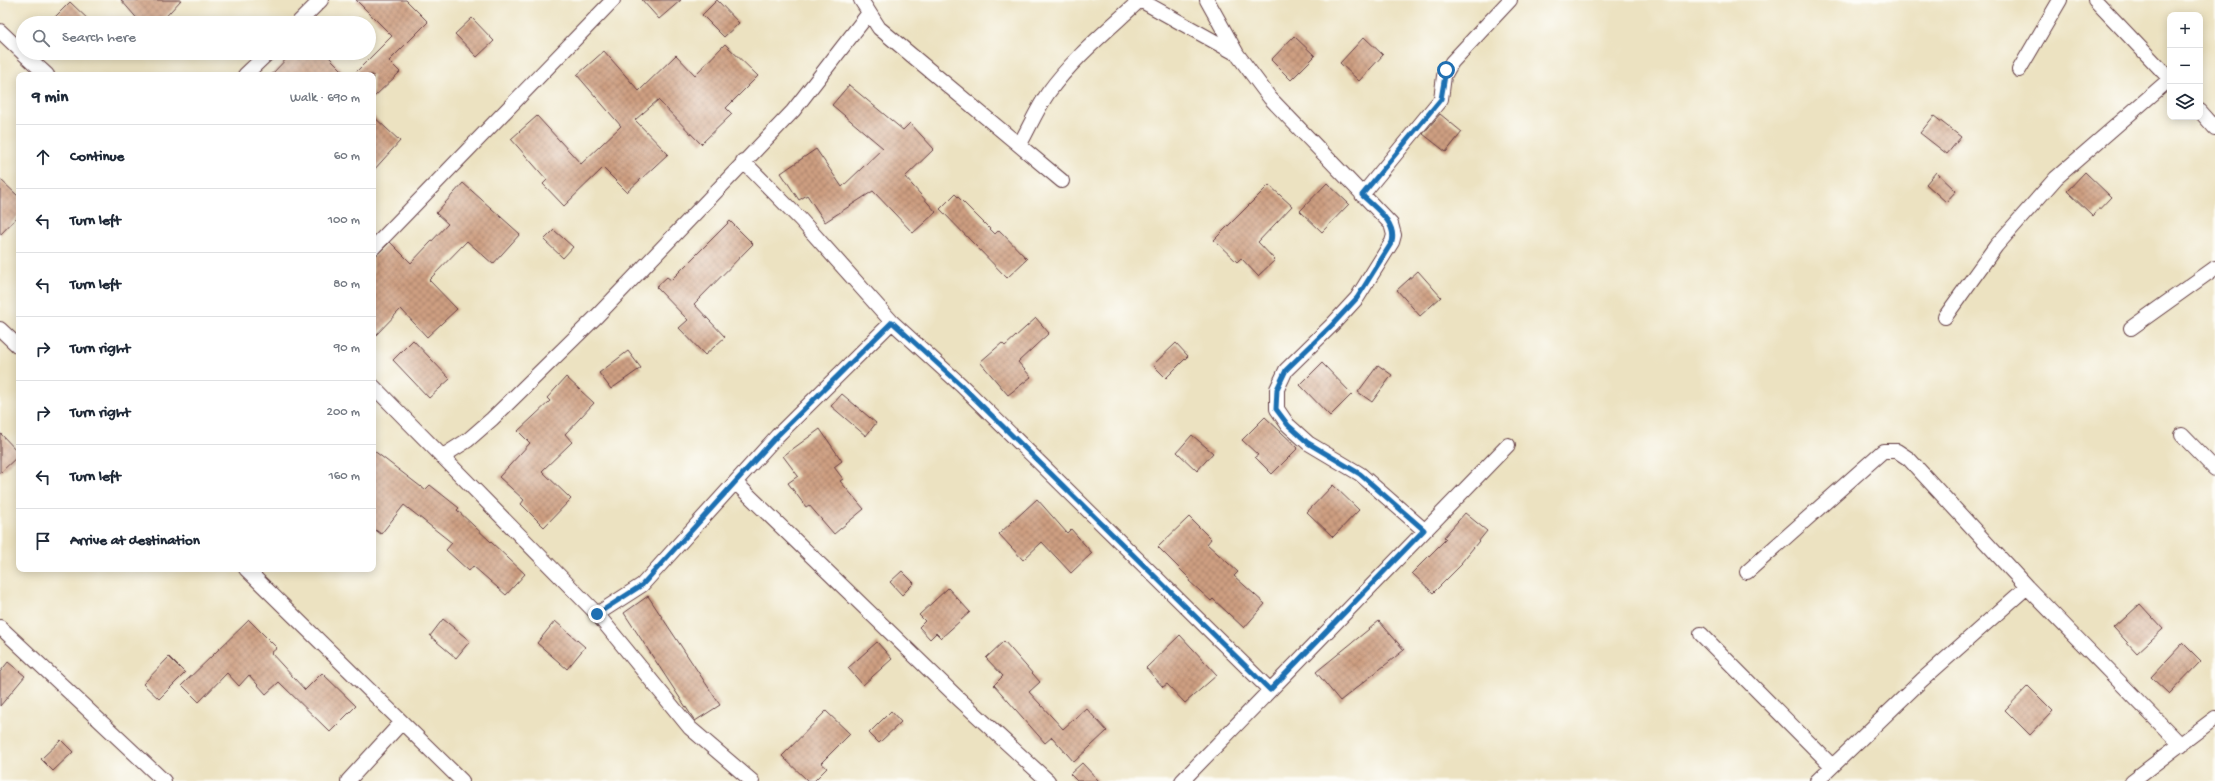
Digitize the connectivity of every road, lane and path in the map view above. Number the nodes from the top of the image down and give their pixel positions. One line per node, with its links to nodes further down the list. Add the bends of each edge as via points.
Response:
1 (321, 0): 10 (street)
2 (613, 0): 27 (street)
3 (861, 0): 9 (street)
4 (1140, 0): 13 (street); 23 (street, via 1058,79)
5 (1207, 0): 13 (street)
6 (1510, 0): 26 (street, via 1452,62 1446,70 1441,99 1437,105)
7 (2060, 0): 16 (street)
8 (2095, 0): 19 (street)
9 (869, 13): 23 (street, via 879,28); 24 (street, via 793,111)
10 (305, 16)
11 (0, 32): 12 (street)
12 (16, 47)
13 (1237, 54): 26 (street, via 1270,98)
14 (31, 60): 17 (street)
15 (261, 60): 18 (street)
16 (2019, 70)
17 (44, 72)
18 (248, 72)
19 (2167, 76)
20 (2167, 82): 29 (street, via 2056,178 1996,246)
21 (2203, 114): 22 (street)
22 (2215, 128)
23 (1020, 144): 25 (street)
24 (743, 161): 30 (street, via 811,231); 37 (street, via 552,362 473,435)
25 (1062, 180)
26 (1362, 195): 40 (street, via 1391,224 1394,235 1392,242 1357,298 1286,370 1277,389 1276,409 1288,425 1308,443 1360,474)
27 (376, 245)
28 (2215, 268): 31 (street)
29 (1945, 317)
30 (892, 322): 39 (street, via 782,431); 47 (street, via 961,385)
31 (2131, 328)
32 (0, 329): 33 (street)
33 (16, 344)
34 (376, 389): 37 (street)
35 (2182, 435): 38 (street)
36 (1508, 445): 40 (street)
37 (442, 456): 44 (street)
38 (2215, 469)
39 (736, 483): 44 (street, via 642,585); 56 (street, via 958,698)
40 (1424, 530): 47 (street)
41 (249, 572): 49 (street)
42 (1747, 572): 43 (street, via 1883,451 1897,451 1909,459)
43 (2028, 587): 50 (street); 51 (street, via 1922,680)
44 (597, 614): 55 (street, via 690,728)
45 (0, 627): 52 (street)
46 (1701, 634): 51 (street)
47 (1270, 690): 57 (street)
48 (2215, 718): 50 (street)
49 (401, 723): 53 (street); 54 (street)
50 (2181, 745): 59 (street)
51 (1832, 766): 58 (street)
52 (164, 781)
53 (348, 781)
54 (462, 781)
55 (752, 781)
56 (1048, 781)
57 (1182, 781)
58 (1817, 781)
59 (2132, 781)

